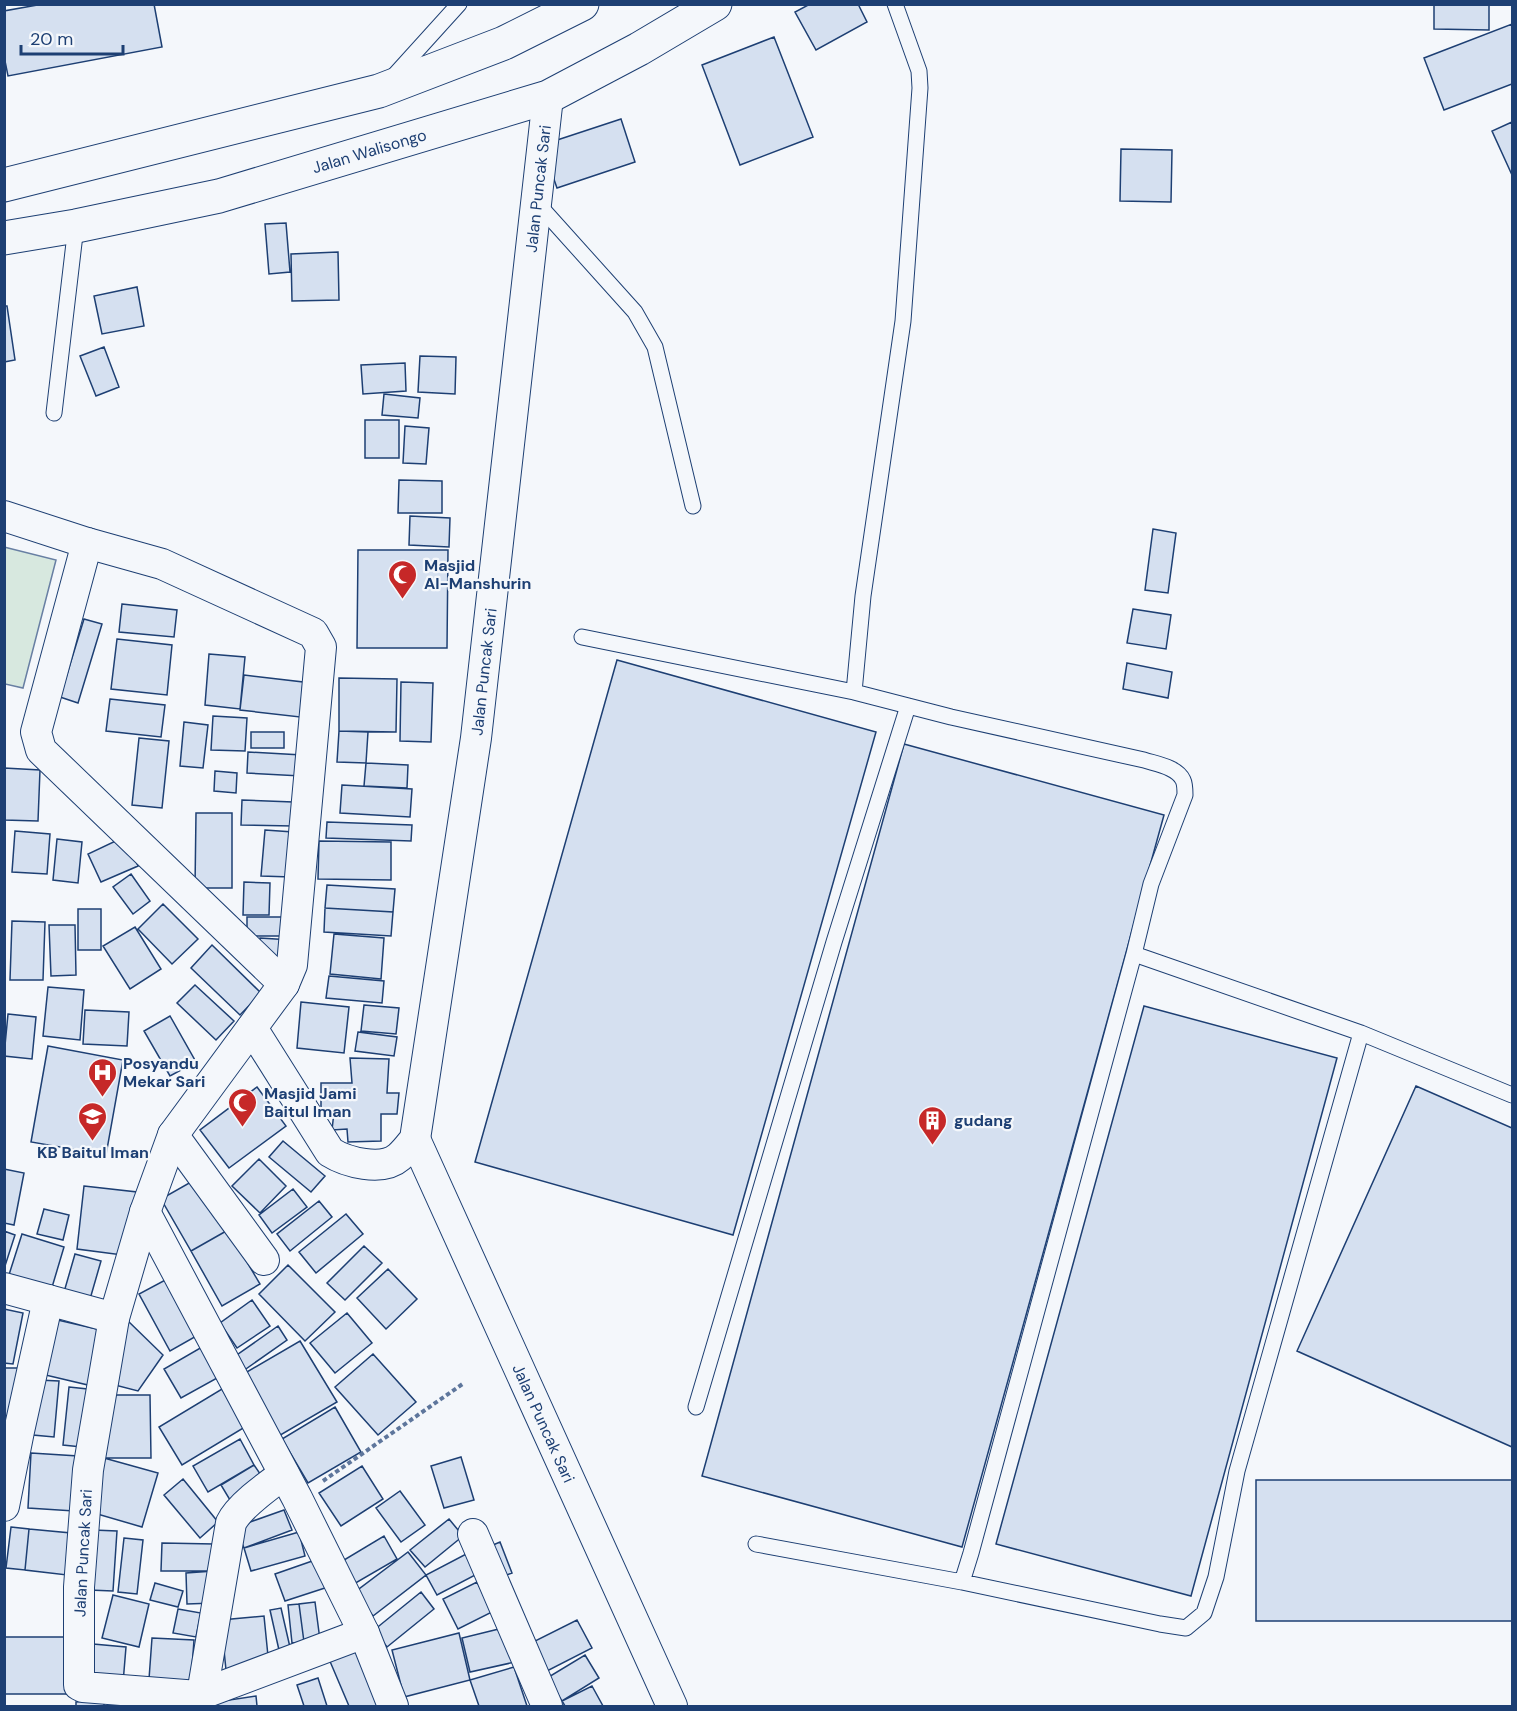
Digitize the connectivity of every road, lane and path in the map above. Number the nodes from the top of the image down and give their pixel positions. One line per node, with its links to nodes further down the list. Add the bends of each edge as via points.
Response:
1 (459, 4): 5 (lane)
2 (582, 4): 5 (highway, via 504,44)
3 (715, 4): 6 (highway, Jalan Walisongo)
4 (895, 4): 16 (lane, via 919,71 920,88 903,321 863,596)
5 (379, 91): 7 (highway)
6 (548, 97): 8 (street, Jalan Puncak Sari); 9 (highway, Jalan Walisongo, via 219,196)
7 (4, 185)
8 (537, 203): 12 (lane, via 635,312 655,347); 24 (street, Jalan Puncak Sari, via 476,738)
9 (76, 226): 10 (highway, Jalan Walisongo); 11 (lane)
10 (4, 238)
11 (54, 413)
12 (693, 506)
13 (4, 516): 14 (street, Jalan Puncak Sari)
14 (87, 543): 19 (street, via 36,732 41,750); 19 (street, Jalan Puncak Sari, via 162,564 313,633 321,646 293,960)
15 (582, 637): 16 (lane)
16 (854, 692): 17 (lane)
17 (908, 706): 18 (lane, via 1144,760 1178,774 1184,781 1185,795 1151,884); 31 (lane)
18 (1134, 954): 21 (lane); 36 (lane)
19 (284, 984): 20 (street, Jalan Puncak Sari)
20 (252, 1028): 23 (street, Jalan Puncak Sari); 24 (street, via 330,1152 355,1163 384,1164 399,1157)
21 (1361, 1034): 22 (lane); 36 (lane, via 1238,1471 1216,1577 1204,1613 1186,1628)
22 (1512, 1095)
23 (173, 1135): 25 (street, Jalan Puncak Sari); 26 (street)
24 (415, 1139): 41 (street, Jalan Puncak Sari)
25 (145, 1212): 29 (street, Jalan Puncak Sari); 32 (street)
26 (264, 1260)
27 (4, 1288): 28 (street)
28 (48, 1300): 29 (street); 33 (street)
29 (114, 1318): 38 (street, Jalan Puncak Sari, via 88,1470 79,1587 79,1685)
30 (464, 1383): 32 (path)
31 (696, 1407)
32 (291, 1486): 37 (street); 38 (street, via 260,1492 231,1523)
33 (4, 1506)
34 (473, 1534): 40 (street)
35 (756, 1544): 36 (lane)
36 (962, 1582)
37 (364, 1633): 38 (street); 39 (street)
38 (202, 1694)
39 (393, 1707)
40 (547, 1707)
41 (672, 1707)

